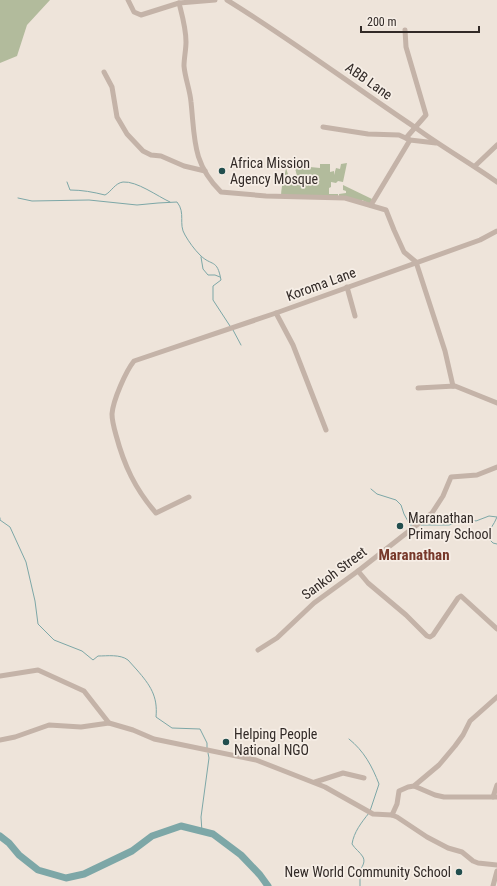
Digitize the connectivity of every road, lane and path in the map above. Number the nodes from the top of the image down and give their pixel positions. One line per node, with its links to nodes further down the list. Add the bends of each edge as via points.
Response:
1 (128, 0): 4 (street, via 134,12 141,14)
2 (215, 0): 4 (street)
3 (227, 0): 8 (street, ABB Lane)
4 (179, 2): 13 (street, via 185,32 184,65 191,101 195,146)
5 (405, 30): 8 (street, via 406,47 426,115)
6 (104, 72): 13 (street, via 112,87 117,117 127,134 143,151)
7 (323, 126): 9 (street, via 368,134 393,134)
8 (415, 128): 9 (street); 10 (street, ABB Lane)
9 (408, 139): 10 (street); 15 (street)
10 (438, 144): 12 (street, ABB Lane)
11 (497, 145): 12 (street)
12 (475, 166): 14 (street, ABB Lane)
13 (205, 171): 15 (street, via 221,192 345,198)
14 (497, 182)
15 (371, 205): 17 (street, via 386,210 404,252)
16 (497, 231): 17 (street, Koroma Lane, via 480,240)
17 (416, 262): 18 (street, Koroma Lane); 21 (street, via 445,351)
18 (347, 287): 19 (street, Koroma Lane); 20 (street)
19 (276, 313): 24 (street, via 293,345); 26 (street, Koroma Lane, via 134,361 128,368 113,406 113,422 121,454 136,486 156,513)
20 (355, 316)
21 (453, 386): 22 (street); 23 (street)
22 (418, 388)
23 (497, 403)
24 (326, 430)
25 (497, 467): 27 (street, Sankoh Street, via 477,475 451,477 432,513)
26 (189, 496)
27 (358, 571): 28 (street, via 427,636 433,635 458,598 463,596); 29 (street, Sankoh Street, via 314,603 277,638)
28 (497, 629)
29 (258, 650)
30 (0, 676): 32 (street, via 38,670 78,687 88,694)
31 (497, 697): 36 (street, via 470,721 446,758)
32 (109, 723): 33 (street, via 80,727 49,725); 35 (street, via 154,739 256,760)
33 (0, 740)
34 (364, 778): 35 (street, via 343,773)
35 (315, 782): 39 (street, via 373,814)
36 (414, 786): 38 (street, via 444,797); 39 (street, via 399,791)
37 (497, 786): 38 (street)
38 (495, 797)
39 (392, 815): 40 (street, via 440,844 462,852 473,861)
40 (497, 865)
41 (497, 871): 42 (street)
42 (493, 886)

